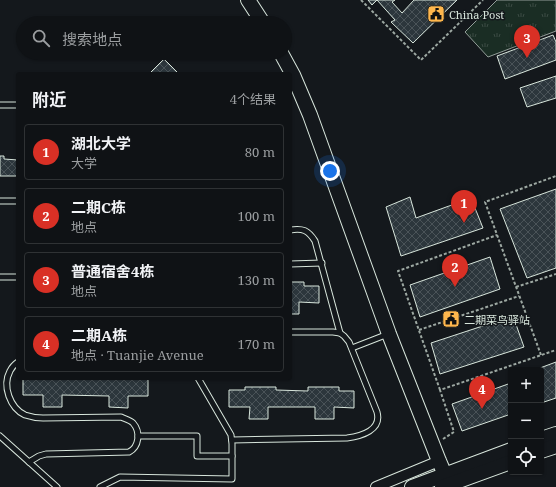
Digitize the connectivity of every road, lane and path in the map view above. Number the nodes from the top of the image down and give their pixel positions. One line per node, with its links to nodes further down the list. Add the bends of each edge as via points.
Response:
1 (248, 0): 4 (street)
2 (361, 0): 3 (path, via 421,60)
3 (483, 0)
4 (258, 16)
5 (285, 60): 6 (street)
6 (291, 72)
7 (292, 73): 25 (street, via 310,115)
8 (0, 105): 9 (lane)
9 (16, 105)
10 (556, 176): 14 (path, via 485,202)
11 (0, 201): 12 (lane)
12 (16, 201)
13 (292, 230): 15 (lane, via 309,232 315,241)
14 (497, 235): 20 (path); 22 (path, via 398,271)
15 (322, 263): 16 (lane); 24 (lane)
16 (292, 264)
17 (556, 274): 20 (path)
18 (0, 277): 19 (lane)
19 (16, 277)
20 (516, 288): 21 (path)
21 (519, 296): 22 (path); 28 (path)
22 (419, 330): 31 (path)
23 (292, 332): 24 (lane)
24 (340, 333): 26 (lane)
25 (389, 334): 26 (lane); 37 (street)
26 (352, 348): 36 (lane, via 378,415 377,422 371,430 347,438)
27 (556, 350): 28 (path)
28 (541, 355): 31 (path)
29 (16, 364): 34 (lane, via 9,372 7,389 17,410 32,417 43,418 121,417 133,422)
30 (199, 380): 36 (lane)
31 (440, 390): 37 (path, via 454,432)
32 (556, 434): 35 (street)
33 (0, 436): 43 (lane)
34 (138, 436): 41 (lane, via 197,436 196,456); 43 (lane, via 135,448 128,452 46,454)
35 (544, 438)
36 (232, 440): 41 (lane)
37 (432, 444): 42 (street)
38 (556, 446): 39 (street)
39 (544, 450)
40 (508, 452): 45 (street)
41 (232, 456): 47 (lane, via 232,479 120,477)
42 (439, 461): 45 (street); 48 (street)
43 (29, 462): 46 (lane)
44 (508, 463): 45 (street)
45 (449, 483): 49 (street)
46 (57, 487)
47 (100, 487)
48 (376, 487)
49 (412, 487)

